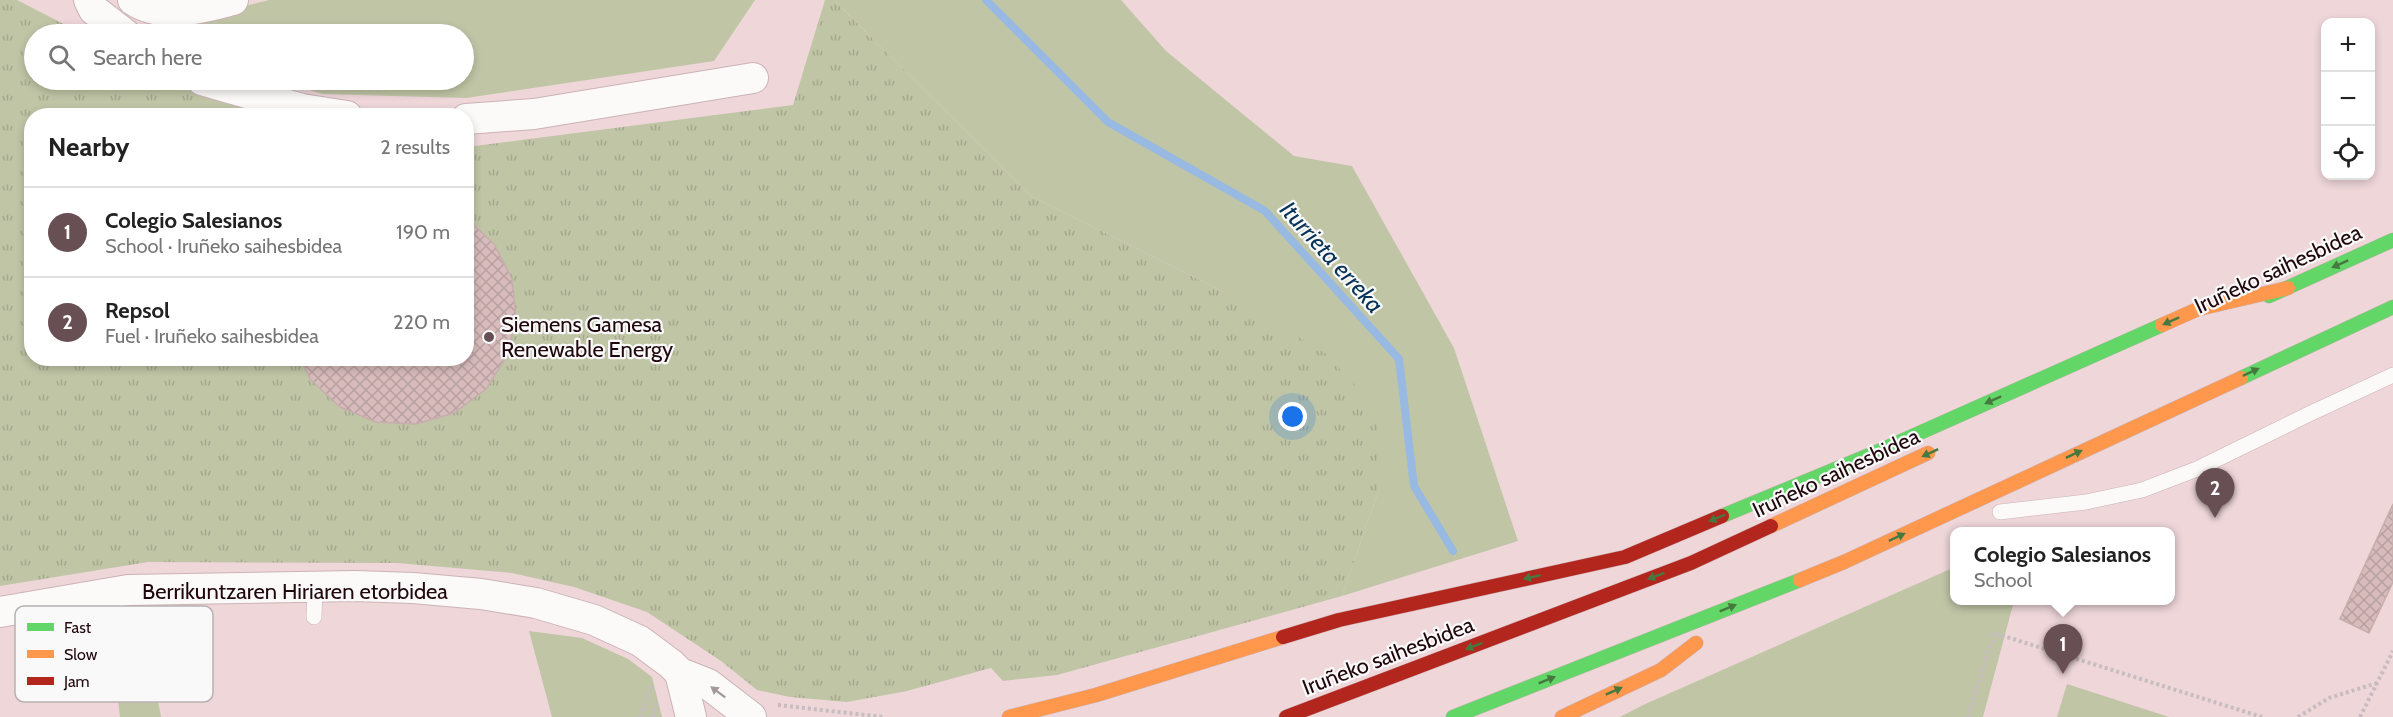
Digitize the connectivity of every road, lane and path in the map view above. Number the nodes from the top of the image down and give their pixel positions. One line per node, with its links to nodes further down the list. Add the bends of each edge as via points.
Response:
1 (89, 0): 4 (street, via 94,10)
2 (133, 0): 3 (street, via 141,6 169,11)
3 (233, 0)
4 (112, 24)
5 (753, 78): 8 (street, via 534,114)
6 (236, 90): 7 (street)
7 (299, 108)
8 (474, 118)
9 (2393, 240): 10 (highway, Iruñeko saihesbidea, one-way to 10)
10 (2288, 288): 12 (highway, Iruñeko saihesbidea); 30 (highway, one-way to 30, via 2198,309 1878,451 1624,557 1339,620 1096,695)
11 (2393, 307): 32 (highway, one-way to 11, via 1844,562)
12 (2223, 318)
13 (2393, 375): 16 (lane, via 2198,469 2142,489 2086,502)
14 (1941, 448): 31 (highway, Iruñeko saihesbidea, one-way to 31, via 1691,563)
15 (2041, 493): 16 (highway)
16 (1994, 514)
17 (315, 588): 18 (street, Berrikuntzaren Hiriaren etorbidea, via 128,590); 21 (lane); 24 (street, Berrikuntzaren Hiriaren etorbidea, via 413,588 536,603 594,620 640,640)
18 (35, 606)
19 (15, 609): 20 (street, Berrikuntzaren Hiriaren etorbidea)
20 (0, 612)
21 (314, 617)
22 (2393, 651): 25 (path)
23 (1640, 664): 33 (highway, one-way to 23, via 1661,670 1701,641)
24 (668, 676): 26 (street, Berrikuntzaren Hiriaren etorbidea, one-way to 24, via 708,684); 27 (path, via 648,691); 28 (street)
25 (2377, 684): 36 (path, via 2329,698); 37 (path)
26 (760, 710): 29 (path)
27 (640, 717)
28 (691, 717)
29 (883, 717)
30 (1009, 717)
31 (1286, 717)
32 (1453, 717)
33 (1562, 717)
34 (1968, 717): 35 (path, via 1994,633)
35 (2262, 717)
36 (2298, 717)
37 (2360, 717)

